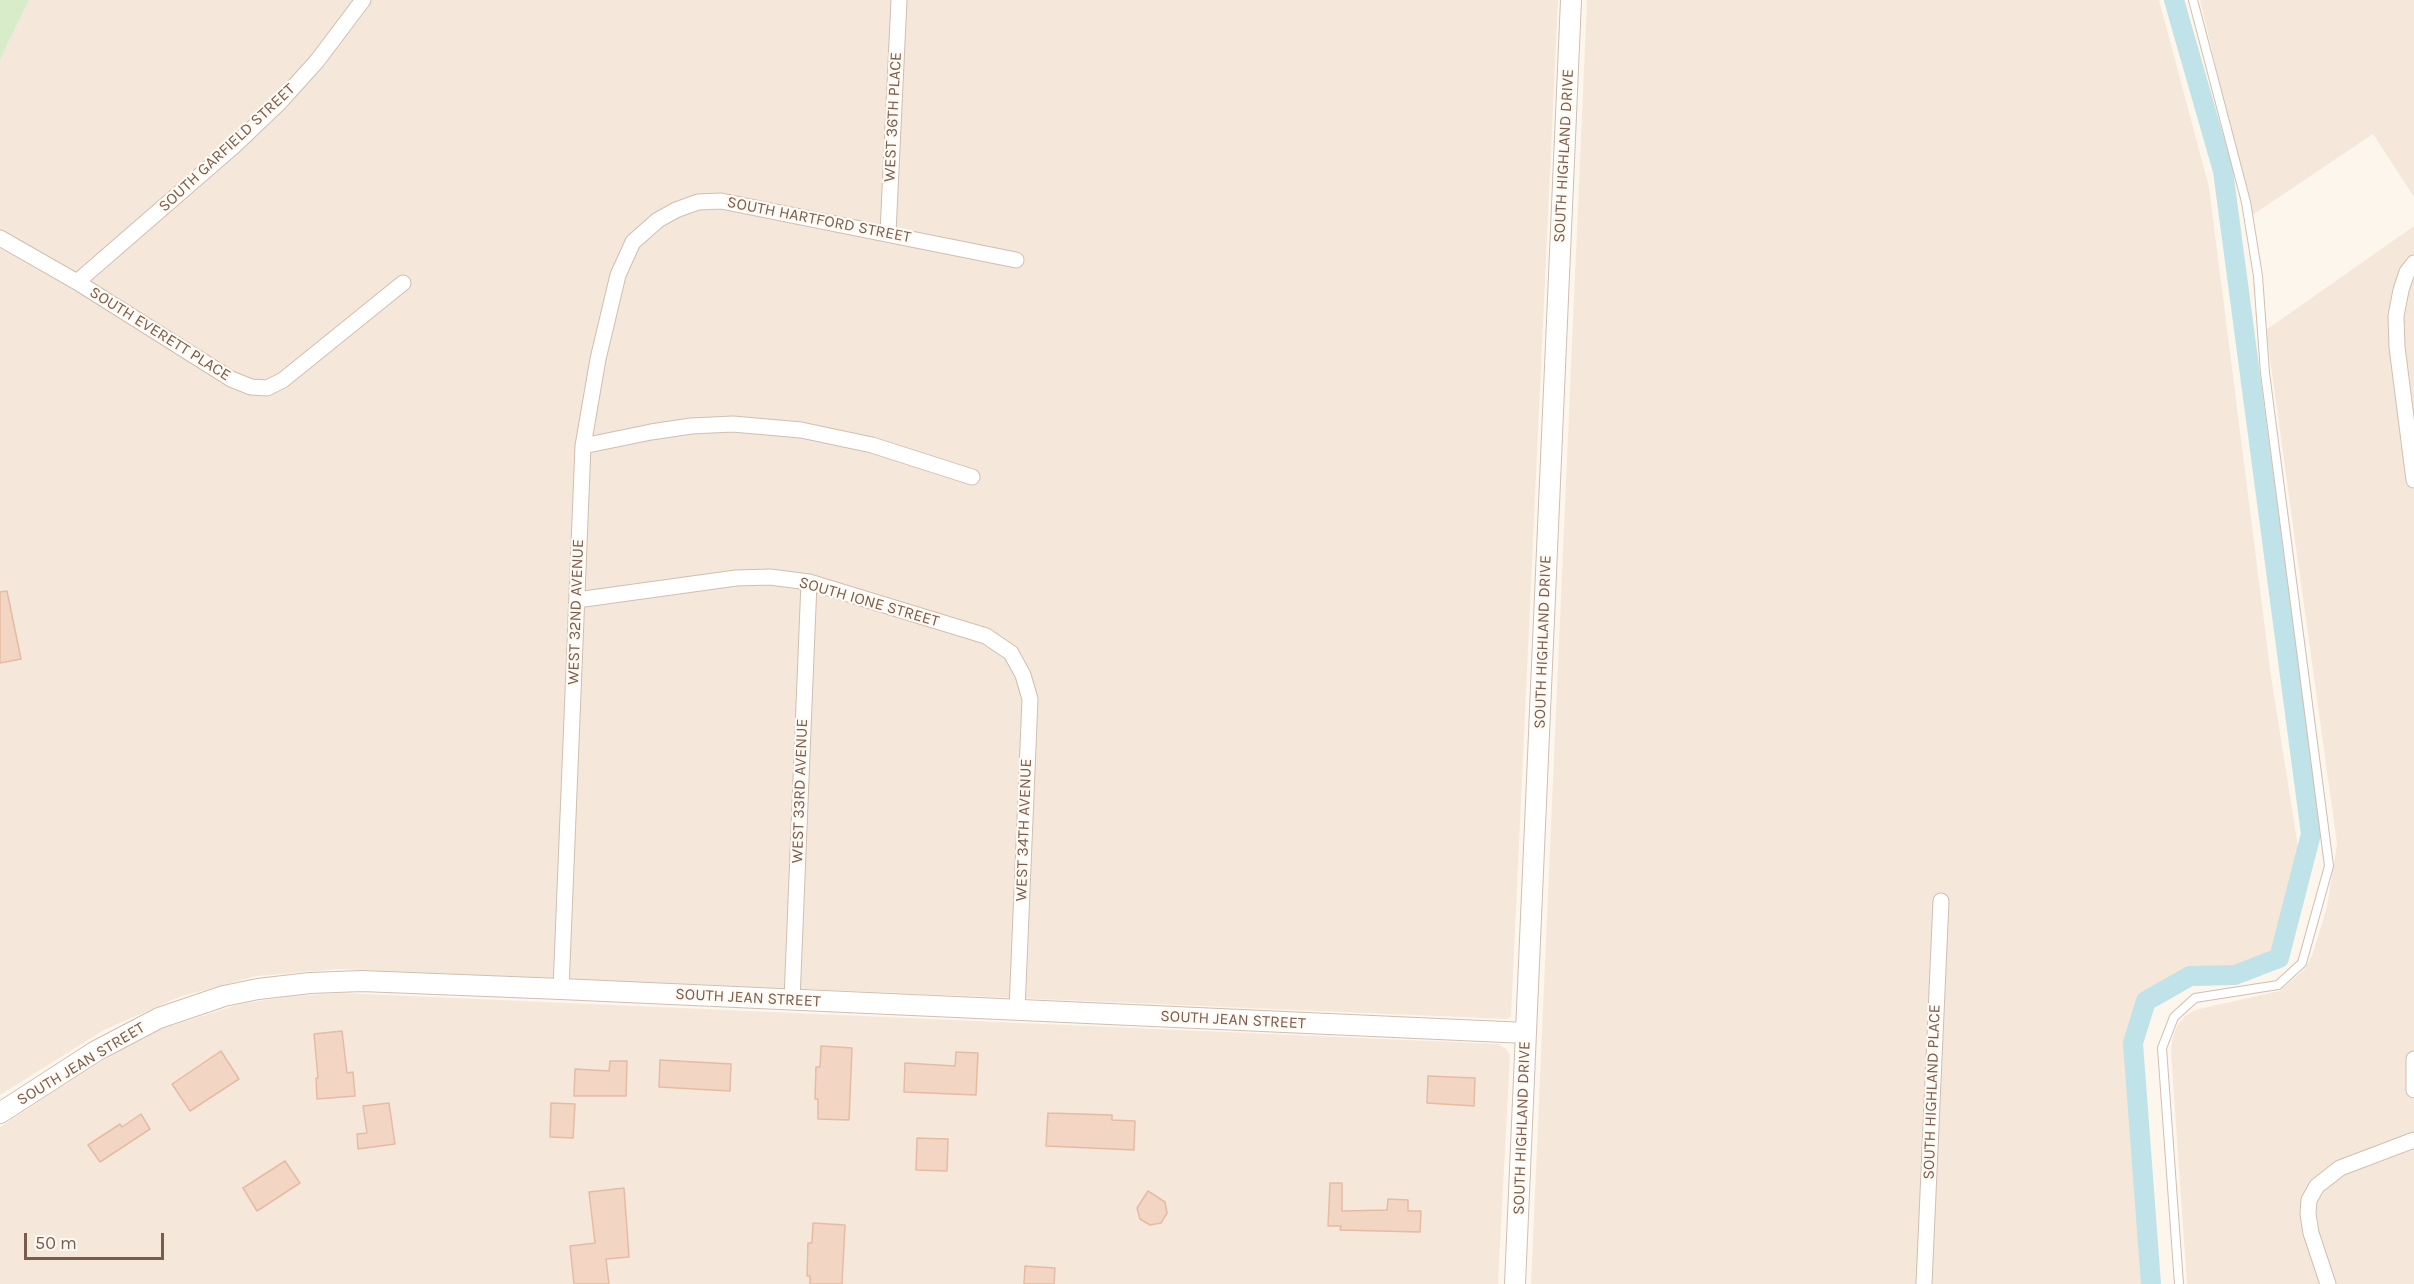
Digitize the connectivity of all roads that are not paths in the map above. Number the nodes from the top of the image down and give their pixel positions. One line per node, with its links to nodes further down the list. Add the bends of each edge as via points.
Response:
1 (363, 0): 10 (street, SOUTH GARFIELD STREET, via 280,102)
2 (899, 0): 5 (street, WEST 36TH PLACE)
3 (1571, 0): 22 (street, SOUTH HIGHLAND DRIVE)
4 (2193, 0): 29 (lane, via 2246,202 2258,276 2265,373 2329,866 2302,963 2278,985 2195,998 2174,1017 2162,1048)
5 (888, 233): 7 (street, SOUTH HARTFORD STREET, via 721,201 698,202 676,210); 8 (street, SOUTH HARTFORD STREET)
6 (0, 238): 10 (street, SOUTH EVERETT PLACE)
7 (633, 242): 12 (street, WEST 32ND AVENUE, via 618,275)
8 (1016, 260)
9 (2414, 263): 14 (street, via 2401,290 2396,316)
10 (78, 282): 11 (street, SOUTH EVERETT PLACE, via 231,379 267,388 283,380)
11 (403, 283)
12 (583, 446): 13 (street, via 661,431 733,424 801,430 872,445); 16 (street, WEST 32ND AVENUE)
13 (972, 477)
14 (2414, 480)
15 (809, 582): 16 (street, SOUTH IONE STREET, via 736,578); 17 (street, SOUTH IONE STREET, via 986,636); 20 (street, WEST 33RD AVENUE)
16 (578, 600): 19 (street, WEST 32ND AVENUE)
17 (1011, 653): 21 (street, WEST 34TH AVENUE, via 1030,699)
18 (1941, 901): 28 (street, SOUTH HIGHLAND PLACE)
19 (561, 989): 20 (street, SOUTH JEAN STREET); 25 (street, SOUTH JEAN STREET, via 362,981 283,986 224,996 159,1018 124,1035)
20 (792, 1000): 21 (street, SOUTH JEAN STREET)
21 (1017, 1010): 22 (street, SOUTH JEAN STREET)
22 (1526, 1033): 27 (street, SOUTH HIGHLAND DRIVE)
23 (2414, 1059): 24 (street)
24 (2414, 1090)
25 (0, 1113)
26 (2414, 1140): 30 (street, via 2340,1168 2317,1186 2309,1200 2310,1233)
27 (1515, 1284)
28 (1924, 1284)
29 (2179, 1284)
30 (2328, 1284)

